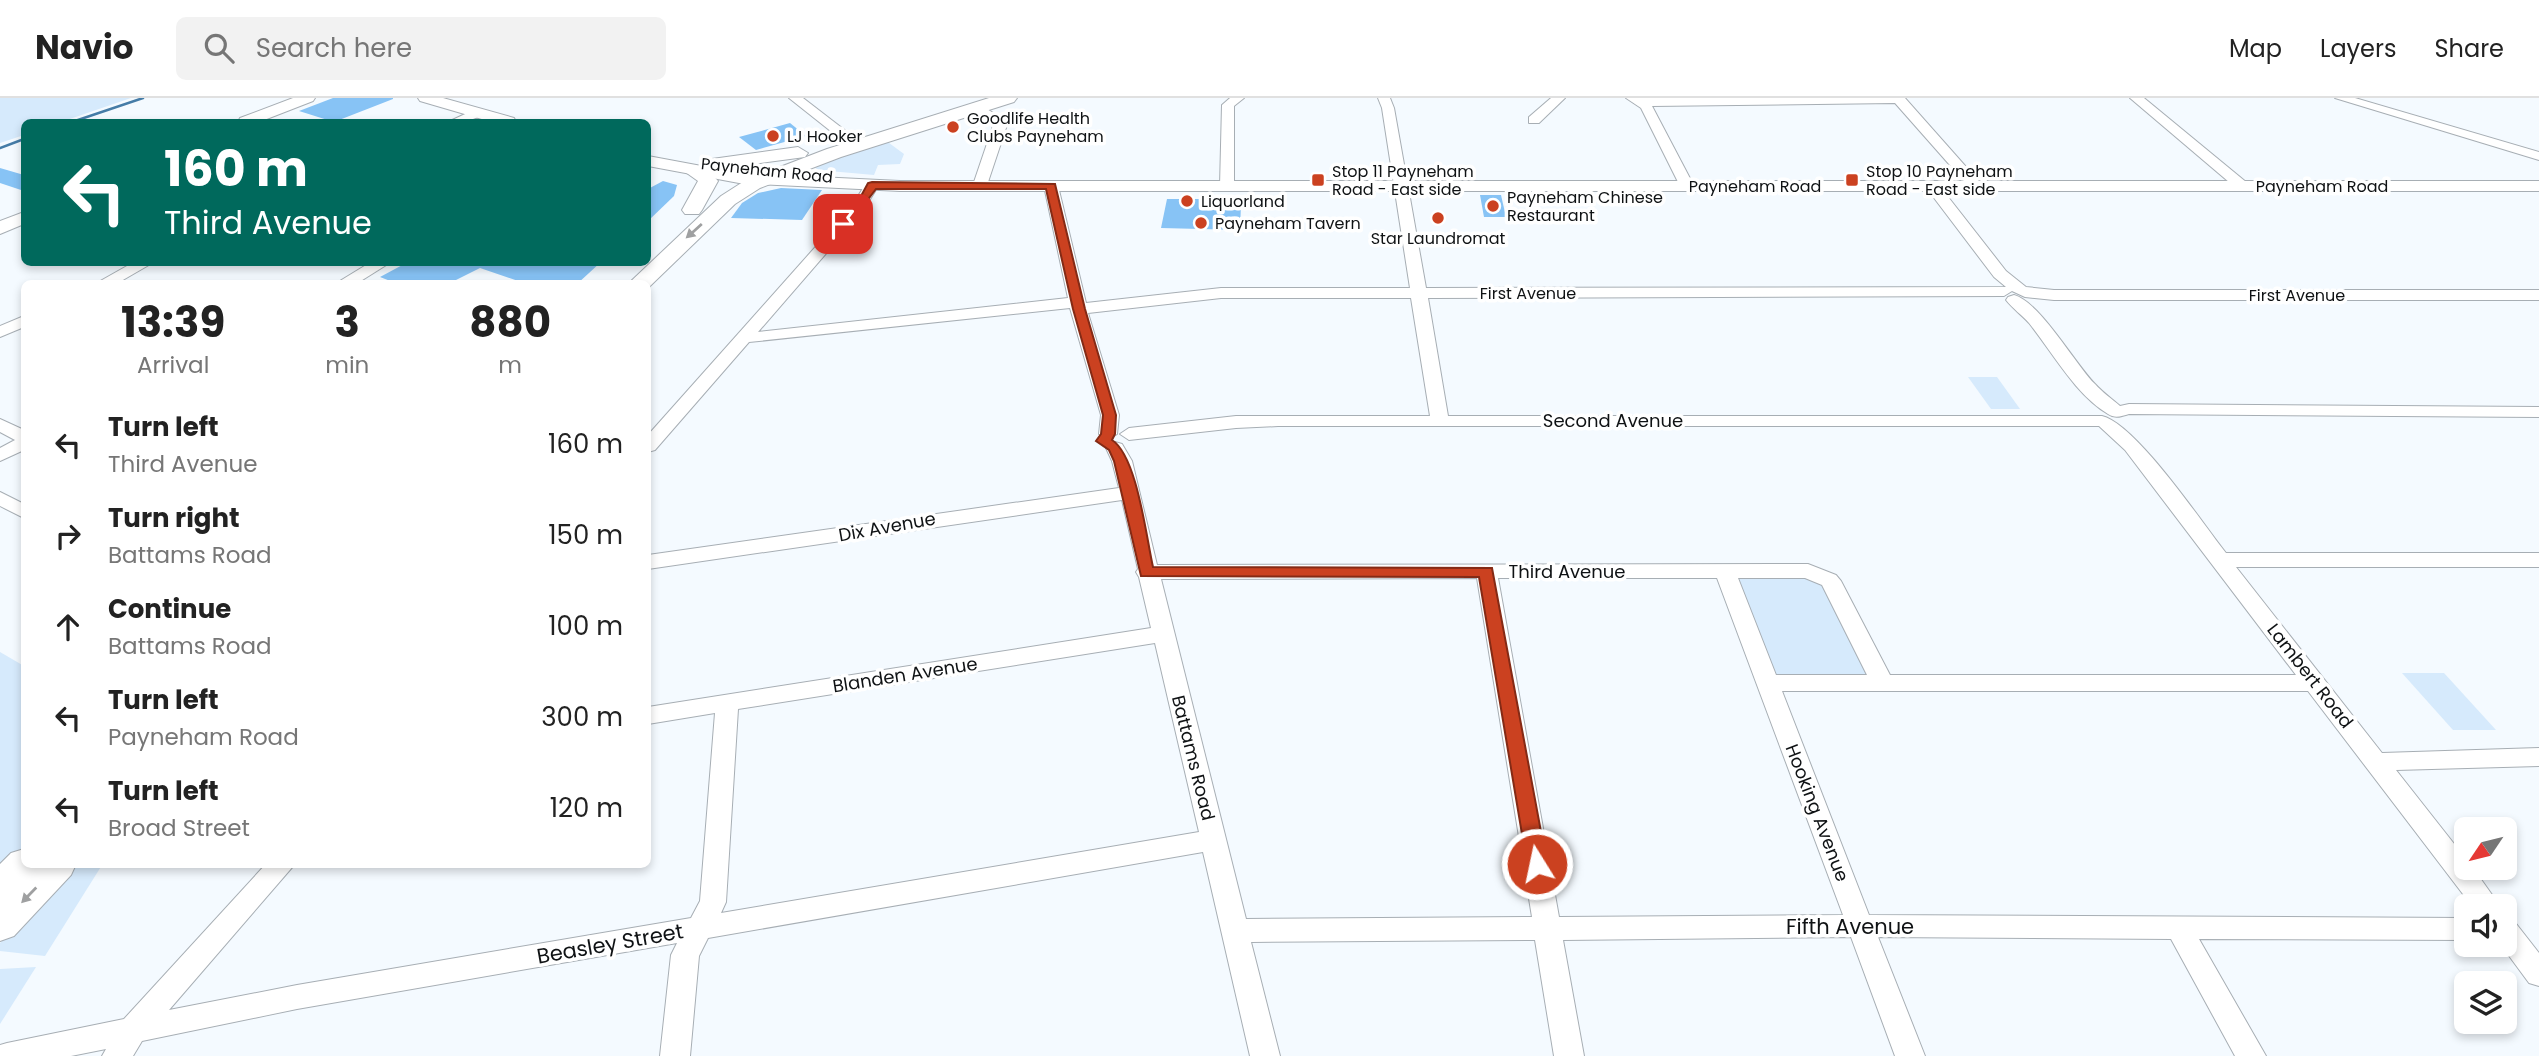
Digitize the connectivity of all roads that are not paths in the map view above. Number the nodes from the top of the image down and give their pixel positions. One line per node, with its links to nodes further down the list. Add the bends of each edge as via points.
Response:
1 (307, 98): 17 (main road)
2 (320, 98): 18 (main road)
3 (426, 98): 16 (main road)
4 (450, 98): 21 (main road)
5 (794, 98): 23 (street)
6 (1008, 98): 15 (highway)
7 (1238, 98): 33 (street, via 1228,105)
8 (1384, 98): 34 (street)
9 (1559, 98): 22 (street)
10 (1897, 98): 13 (street); 36 (street)
11 (2136, 98): 37 (street)
12 (2341, 98): 25 (street)
13 (1733, 99): 14 (street)
14 (1638, 100): 35 (street)
15 (982, 103): 23 (highway); 30 (street, via 1001,122)
16 (476, 113): 19 (street); 20 (main road)
17 (254, 119)
18 (268, 119)
19 (462, 119)
20 (504, 119)
21 (508, 119)
22 (1534, 120)
23 (852, 142): 28 (highway)
24 (651, 155): 27 (main road, Payneham Road)
25 (2539, 156)
26 (651, 161): 27 (main road, Payneham Road)
27 (703, 168): 28 (highway); 29 (main road, Payneham Road); 40 (highway, via 708,181)
28 (809, 168): 29 (highway); 29 (highway, via 763,187); 30 (main road, Payneham Road); 31 (main road, Payneham Road)
29 (755, 179): 40 (highway, via 719,189); 52 (highway, one-way to 52)
30 (976, 185): 31 (main road, Payneham Road); 32 (main road, Payneham Road)
31 (872, 186): 59 (street, via 857,209)
32 (1051, 186): 33 (main road, Payneham Road); 56 (street, Battams Road)
33 (1227, 186): 34 (main road, Payneham Road)
34 (1403, 186): 35 (main road, Payneham Road); 53 (street)
35 (1687, 186): 39 (main road, Payneham Road)
36 (1976, 186): 37 (main road, Payneham Road); 39 (main road, Payneham Road)
37 (2241, 186): 38 (main road, Payneham Road)
38 (2539, 186)
39 (1933, 187): 54 (street, Lambert Road)
40 (692, 210): 45 (highway)
41 (21, 212): 43 (main road)
42 (21, 219): 44 (main road)
43 (0, 220)
44 (0, 228)
45 (651, 248)
46 (139, 266): 49 (street)
47 (377, 266): 50 (street)
48 (634, 266): 51 (highway)
49 (111, 280)
50 (350, 280)
51 (621, 280)
52 (643, 280)
53 (1420, 293): 54 (street, First Avenue); 56 (street, First Avenue, via 1211,293); 62 (street)
54 (2016, 295): 55 (street, First Avenue); 61 (street, Lambert Road)
55 (2539, 295)
56 (1078, 305): 59 (street, First Avenue); 65 (street, Battams Road)
57 (21, 322): 58 (street)
58 (0, 332)
59 (743, 337): 66 (street)
60 (2539, 412): 61 (street, Second Avenue, via 2160,411)
61 (2110, 417): 62 (street, Second Avenue); 72 (street, Lambert Road)
62 (1440, 421): 65 (street, Second Avenue, via 1236,422)
63 (0, 425): 64 (street)
64 (21, 436)
65 (1121, 439): 69 (street, Battams Road)
66 (651, 443)
67 (21, 444): 68 (street)
68 (0, 455)
69 (1128, 493): 74 (street, Dix Avenue); 76 (street, Battams Road)
70 (0, 498): 71 (street)
71 (21, 510)
72 (2220, 560): 73 (street); 81 (street, Lambert Road)
73 (2539, 560)
74 (651, 562)
75 (1725, 571): 77 (street, Third Avenue); 79 (street, Third Avenue, via 1808,572 1829,580); 80 (street, Hooking Avenue)
76 (1146, 572): 77 (street, Third Avenue); 78 (street, Battams Road)
77 (1486, 572): 95 (street)
78 (1161, 635): 82 (street, Blanden Avenue); 86 (street, Battams Road)
79 (1882, 682): 80 (street); 81 (street)
80 (1768, 683): 93 (street, Hooking Avenue)
81 (2315, 683): 85 (street, Lambert Road)
82 (727, 703): 83 (street, Blanden Avenue); 94 (street, via 713,902)
83 (651, 715)
84 (2539, 757): 85 (street)
85 (2376, 762): 91 (street, Lambert Road)
86 (1214, 840): 94 (street, Beasley Street); 98 (street, Battams Road)
87 (21, 867): 90 (highway)
88 (54, 868): 92 (highway, one-way to 92)
89 (278, 868): 101 (street)
90 (0, 888)
91 (2478, 894)
92 (0, 925)
93 (1861, 926): 95 (street, Fifth Avenue); 97 (street, Fifth Avenue); 107 (street, Hooking Avenue)
94 (699, 928): 101 (street, Beasley Street); 104 (street, via 685,954)
95 (1548, 929): 98 (street, Fifth Avenue); 106 (street)
96 (2454, 929): 97 (street, Fifth Avenue)
97 (2180, 930): 108 (street)
98 (1235, 931): 105 (street, Battams Road)
99 (2517, 946): 100 (street)
100 (2539, 974)
101 (133, 1030): 102 (street, Beasley Street); 103 (street)
102 (7, 1056)
103 (117, 1056)
104 (676, 1056)
105 (1265, 1056)
106 (1569, 1056)
107 (1910, 1056)
108 (2251, 1056)

